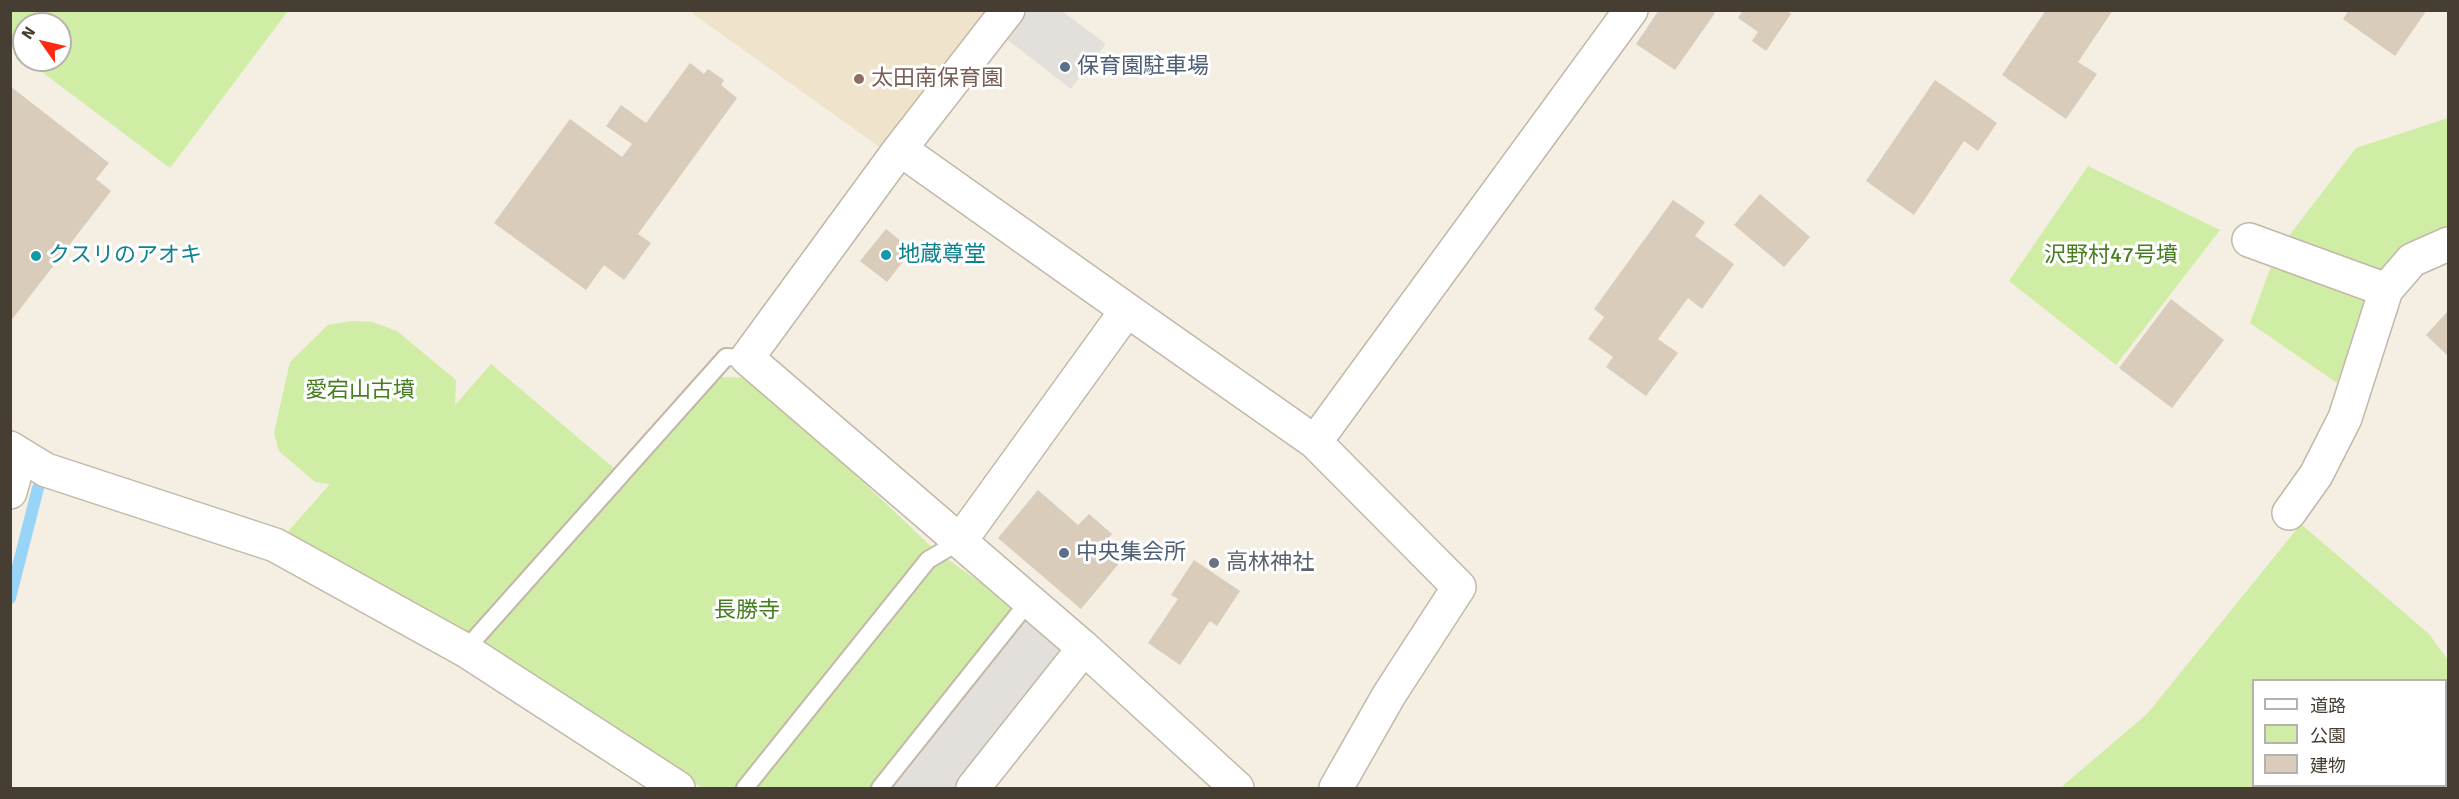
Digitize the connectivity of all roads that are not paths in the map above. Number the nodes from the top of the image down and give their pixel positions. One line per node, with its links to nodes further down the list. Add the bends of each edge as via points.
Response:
1 (1008, 10): 3 (street)
2 (1631, 10): 9 (street)
3 (900, 149): 7 (street); 8 (street)
4 (2249, 240): 6 (street)
5 (2448, 244): 6 (street, via 2412,260)
6 (2386, 290): 12 (street, via 2345,418 2316,474)
7 (1127, 310): 9 (street); 13 (street)
8 (747, 358): 13 (street); 16 (lane, via 726,357)
9 (1315, 442): 22 (street, via 1459,587 1389,695)
10 (15, 452): 11 (street); 16 (street, via 46,470 275,544)
11 (10, 492)
12 (2289, 513)
13 (960, 541): 14 (street); 18 (lane, via 928,560)
14 (1029, 601): 15 (street); 19 (lane)
15 (1084, 648): 20 (street); 21 (street)
16 (465, 651): 17 (street)
17 (678, 789)
18 (745, 789)
19 (880, 789)
20 (973, 789)
21 (1237, 789)
22 (1336, 789)

